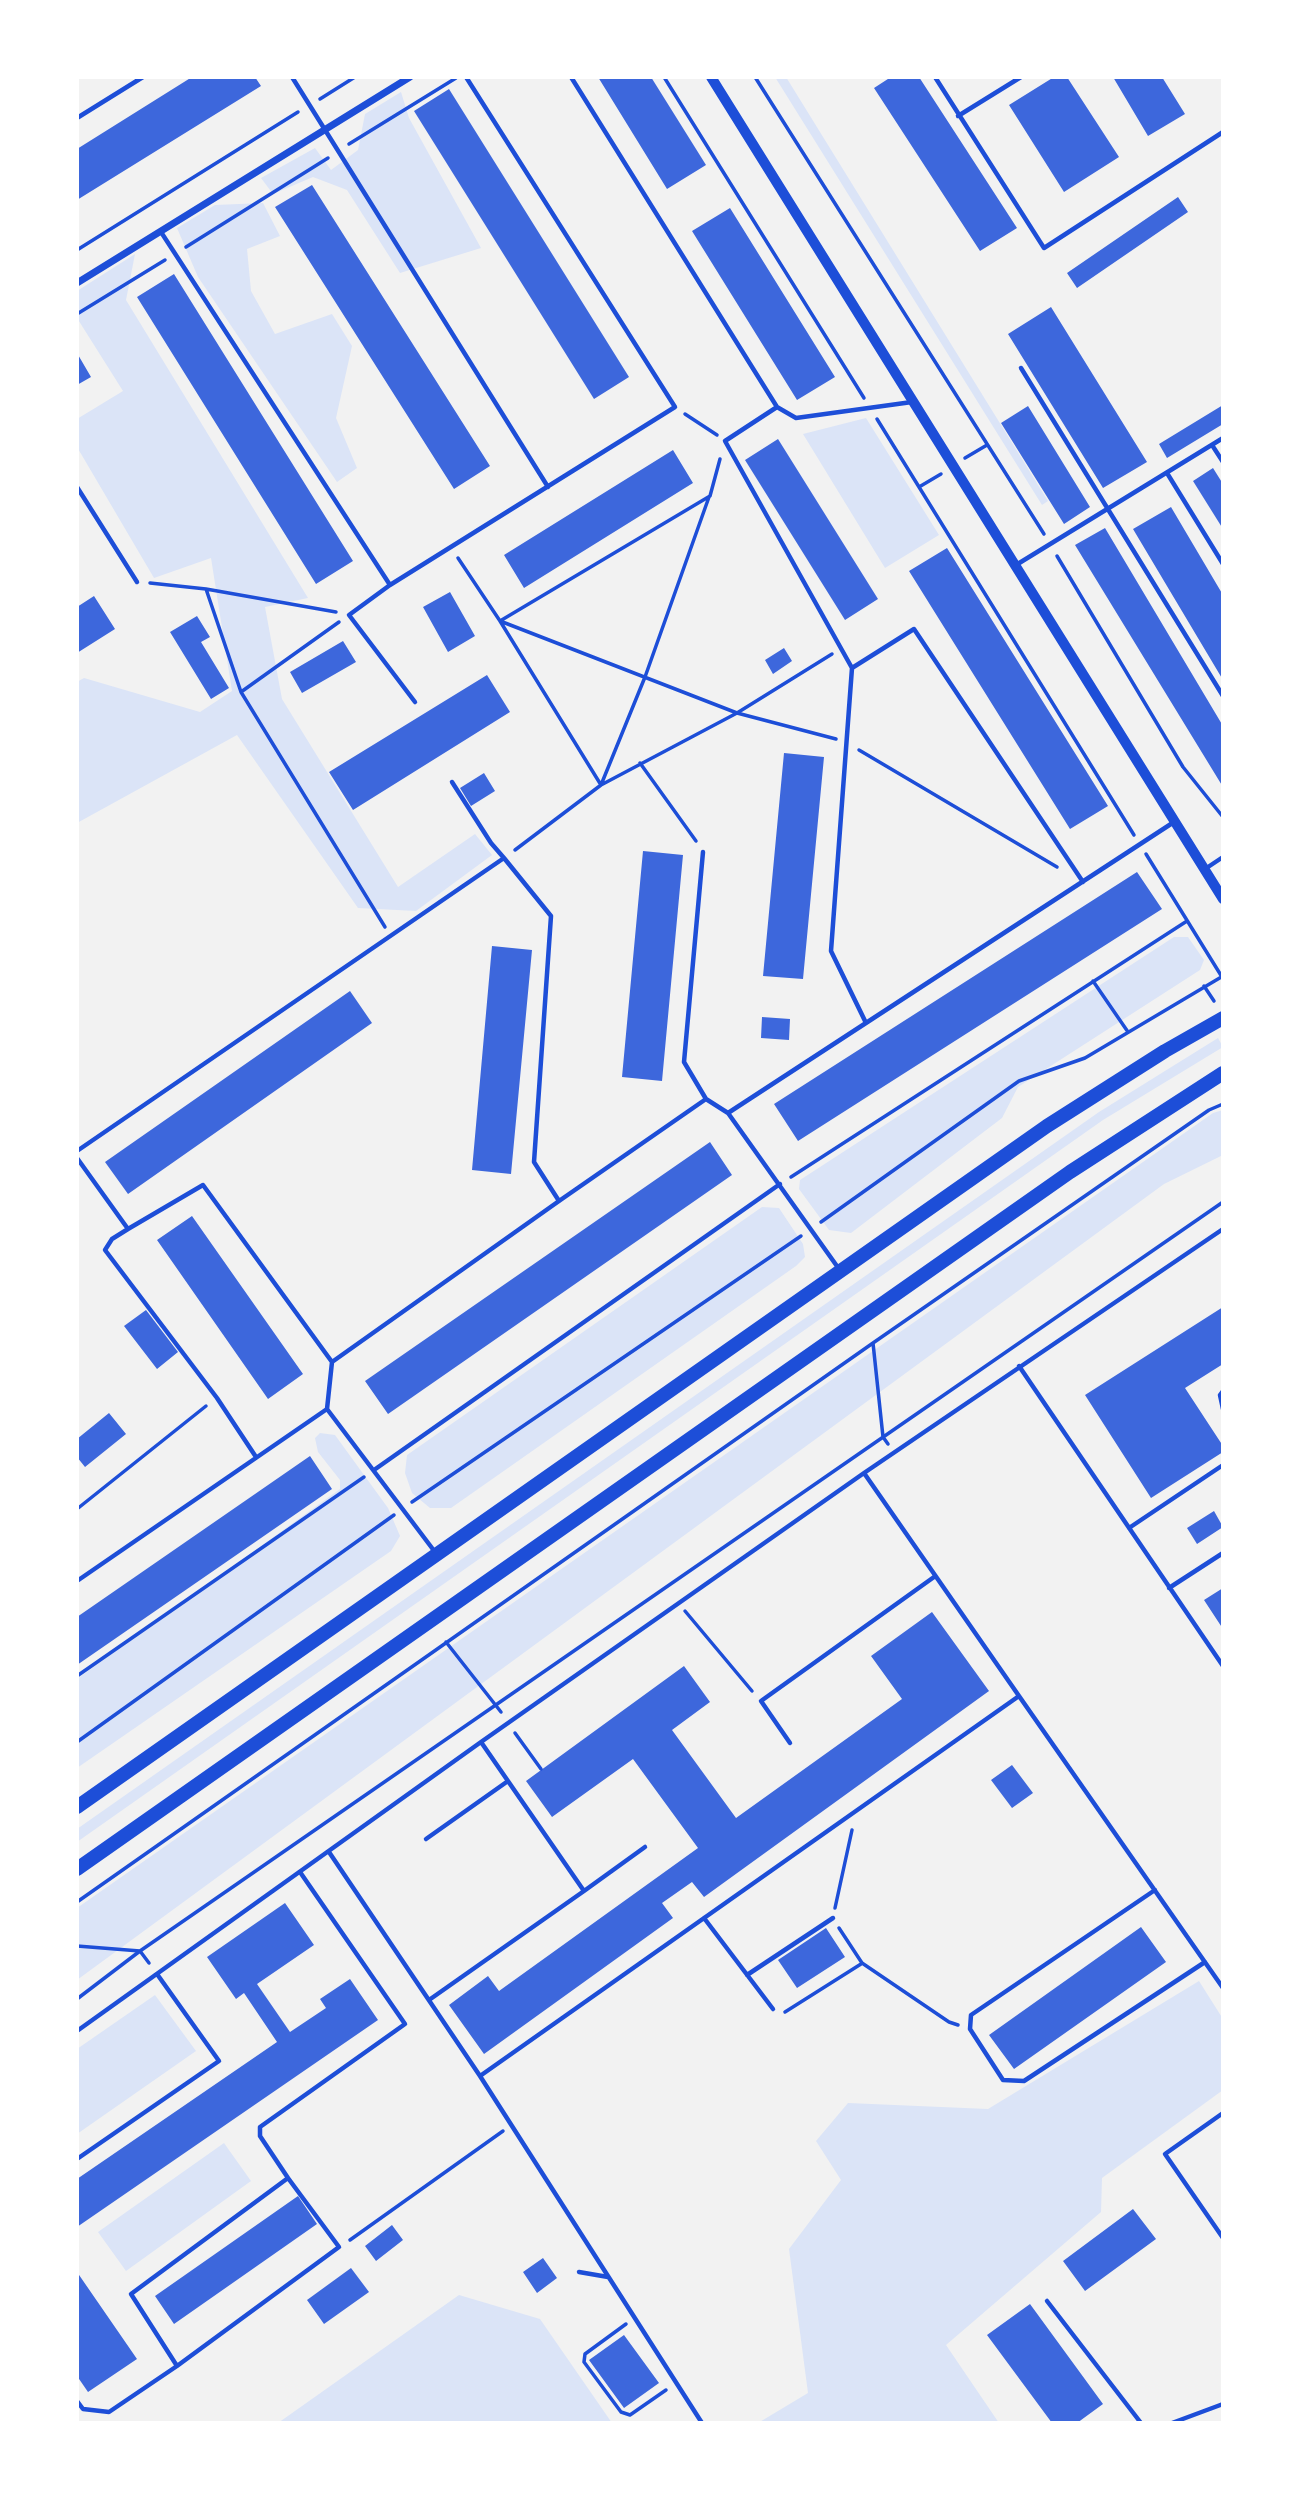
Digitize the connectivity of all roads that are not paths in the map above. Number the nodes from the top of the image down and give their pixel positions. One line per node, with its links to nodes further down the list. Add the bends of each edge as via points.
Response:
1 (143, 77): 10 (lane)
2 (292, 77): 11 (lane)
3 (410, 77): 11 (street)
4 (466, 77): 23 (lane, via 675,407)
5 (571, 77): 17 (lane)
6 (711, 77): 16 (street)
7 (935, 77): 9 (lane)
8 (1021, 77): 9 (lane)
9 (958, 116): 12 (lane, via 1044,248)
10 (77, 118)
11 (325, 130): 13 (street); 23 (lane)
12 (1223, 132)
13 (162, 232): 14 (street); 28 (lane)
14 (77, 283)
15 (1021, 368): 24 (lane)
16 (913, 402): 17 (lane, via 796,418); 26 (street)
17 (777, 407): 29 (lane, via 725,441)
18 (1223, 438): 19 (lane)
19 (1212, 445): 20 (lane); 21 (lane)
20 (1223, 462)
21 (1167, 472): 24 (lane); 25 (lane)
22 (77, 487): 27 (lane)
23 (548, 487): 28 (lane)
24 (1107, 510): 26 (lane); 30 (lane)
25 (1223, 564)
26 (1015, 566): 33 (street)
27 (137, 582)
28 (390, 585): 31 (lane, via 349,615)
29 (852, 668): 38 (lane, via 914,629); 41 (lane, via 831,951)
30 (1223, 696)
31 (415, 702)
32 (452, 782): 36 (lane)
33 (1175, 822): 37 (street); 38 (lane)
34 (703, 852): 43 (lane, via 684,1062)
35 (1223, 857): 37 (lane)
36 (504, 858): 45 (lane); 48 (lane, via 551,916 534,1162)
37 (1204, 870): 39 (street)
38 (1083, 882): 41 (lane)
39 (1223, 899)
40 (1223, 1018): 51 (main road, via 1047,1126)
41 (866, 1023): 44 (lane)
42 (1223, 1073): 76 (main road, via 1070,1172)
43 (706, 1099): 44 (lane); 48 (lane)
44 (728, 1113): 47 (lane)
45 (77, 1151)
46 (77, 1158): 49 (lane)
47 (780, 1184): 51 (lane); 59 (lane)
48 (559, 1200): 52 (lane)
49 (128, 1229): 52 (lane, via 203,1185); 57 (lane, via 105,1250)
50 (1223, 1229): 53 (lane)
51 (841, 1272): 63 (main road)
52 (332, 1362): 55 (lane)
53 (1019, 1366): 60 (lane); 61 (lane)
54 (1223, 1391): 56 (lane)
55 (327, 1409): 57 (lane); 59 (lane)
56 (1223, 1409)
57 (256, 1457): 65 (lane)
58 (1223, 1465): 61 (lane)
59 (374, 1470): 63 (lane)
60 (864, 1473): 64 (lane); 69 (lane)
61 (1129, 1528): 66 (lane)
62 (1223, 1553): 66 (lane)
63 (437, 1555): 72 (main road)
64 (934, 1577): 68 (lane); 70 (lane, via 761,1701)
65 (77, 1581)
66 (1169, 1588): 67 (lane)
67 (1223, 1665)
68 (1019, 1696): 78 (lane); 80 (lane)
69 (481, 1742): 71 (lane); 75 (lane)
70 (790, 1743)
71 (508, 1781): 73 (lane); 79 (lane)
72 (77, 1807)
73 (426, 1839)
74 (645, 1847): 79 (lane)
75 (329, 1852): 77 (lane); 86 (lane)
76 (77, 1869)
77 (300, 1872): 83 (lane); 92 (lane, via 405,2024 260,2127 260,2136)
78 (1155, 1890): 82 (lane); 82 (lane, via 971,2015 970,2029 1003,2080 1024,2081)
79 (584, 1891): 86 (lane)
80 (704, 1918): 84 (lane); 89 (lane)
81 (833, 1918): 84 (lane)
82 (1205, 1962): 85 (lane)
83 (157, 1974): 88 (lane); 91 (lane, via 219,2061)
84 (747, 1975): 87 (lane)
85 (1223, 1988)
86 (429, 2000): 89 (lane)
87 (773, 2009)
88 (77, 2031)
89 (480, 2076): 95 (lane)
90 (1223, 2113): 93 (lane, via 1165,2154)
91 (77, 2160)
92 (288, 2178): 97 (lane, via 131,2294); 97 (lane, via 339,2247)
93 (1223, 2238)
94 (579, 2272): 95 (lane)
95 (608, 2277): 100 (lane)
96 (1047, 2301): 101 (lane)
97 (177, 2366): 98 (lane, via 109,2412 83,2409)
98 (77, 2401)
99 (1223, 2404): 102 (lane)
100 (702, 2423)
101 (1140, 2423)
102 (1172, 2423)

